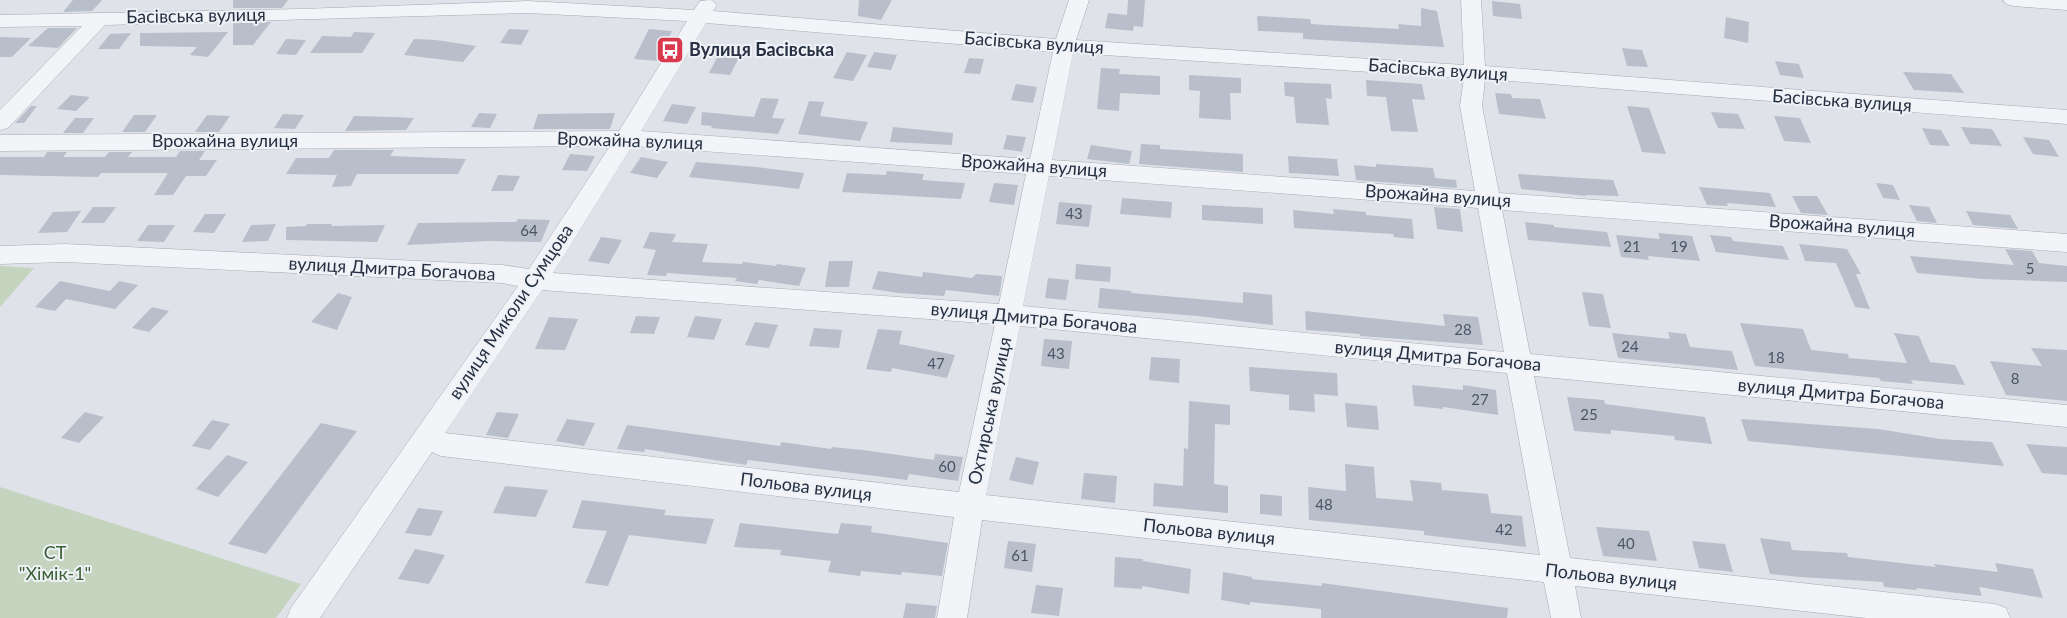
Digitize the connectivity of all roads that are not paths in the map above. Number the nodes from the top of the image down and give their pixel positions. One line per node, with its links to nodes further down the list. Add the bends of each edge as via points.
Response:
1 (49, 0): 9 (street)
2 (1079, 0): 10 (street, Охтирська вулиця)
3 (1472, 0): 11 (street)
4 (2013, 0): 5 (street)
5 (2064, 5)
6 (705, 8): 7 (street, Басівська вулиця, via 528,7); 10 (street, Басівська вулиця); 14 (street, вулиця Миколи Сумцова)
7 (101, 18): 9 (street, Басівська вулиця); 13 (street)
8 (0, 20): 9 (street, Басівська вулиця)
9 (31, 20)
10 (1064, 46): 11 (street, Басівська вулиця); 16 (street, Охтирська вулиця)
11 (1476, 72): 12 (street, Басівська вулиця); 17 (street, via 1471,106)
12 (2065, 121)
13 (0, 123)
14 (626, 138): 15 (street, Врожайна вулиця); 16 (street, Врожайна вулиця); 20 (street, вулиця Миколи Сумцова)
15 (0, 143)
16 (1041, 166): 17 (street, Врожайна вулиця); 21 (street, Охтирська вулиця)
17 (1488, 199): 18 (street, Врожайна вулиця); 22 (street)
18 (2067, 243)
19 (0, 255): 20 (street, вулиця Дмитра Богачова, via 75,254 502,274)
20 (536, 279): 21 (street, вулиця Дмитра Богачова); 24 (street, вулиця Миколи Сумцова)
21 (1011, 315): 22 (street, вулиця Дмитра Богачова); 25 (street, Охтирська вулиця)
22 (1517, 363): 23 (street, вулиця Дмитра Богачова); 26 (street)
23 (2067, 416)
24 (425, 438): 25 (street, Польова вулиця, via 440,444); 27 (street, вулиця Миколи Сумцова)
25 (970, 506): 26 (street, Польова вулиця); 28 (street, Охтирська вулиця)
26 (1557, 571): 29 (street); 30 (street, Польова вулиця)
27 (302, 618)
28 (952, 618)
29 (1566, 618)
30 (1995, 618)

